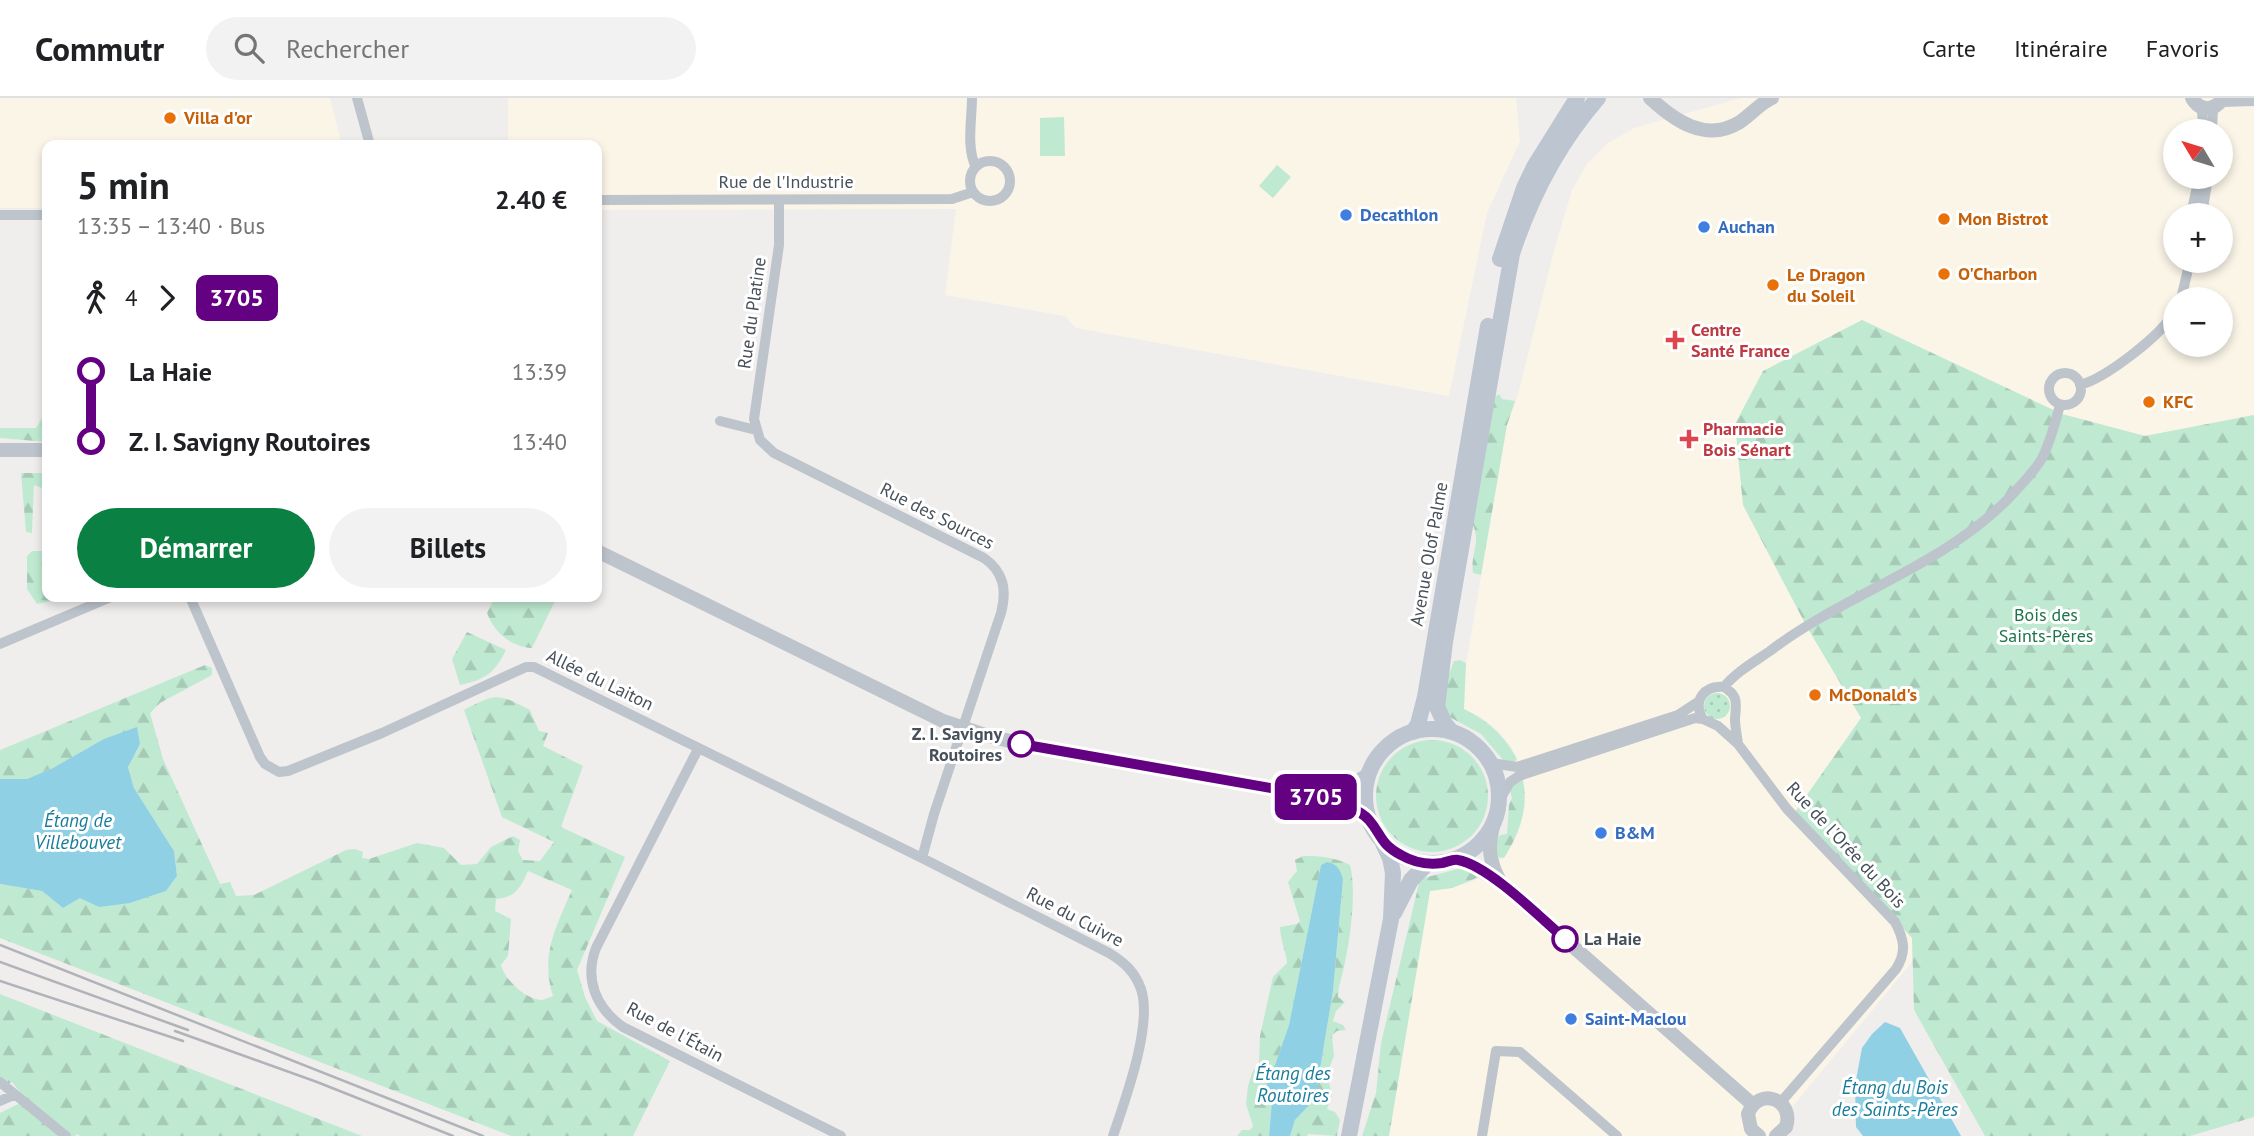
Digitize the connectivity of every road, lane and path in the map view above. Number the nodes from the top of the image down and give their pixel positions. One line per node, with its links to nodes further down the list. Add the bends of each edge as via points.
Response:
1 (357, 98): 10 (street)
2 (972, 98): 11 (street)
3 (1577, 98): 18 (main road, via 1534,167 1514,212 1500,261)
4 (1598, 98): 18 (main road, via 1542,178 1520,230)
5 (1650, 98): 9 (street)
6 (1772, 98): 9 (street, via 1740,122 1716,130 1676,121)
7 (2254, 99): 8 (street)
8 (2210, 102)
9 (1663, 103)
10 (369, 140)
11 (976, 167): 12 (street, via 970,183); 12 (street, via 1001,164 1010,179 1009,188 997,200 988,201)
12 (973, 192): 14 (street, Rue de l'Industrie, via 951,199)
13 (602, 200): 14 (street, Rue de l'Industrie)
14 (779, 201): 22 (street, Rue du Platine, via 779,245)
15 (0, 215): 16 (street)
16 (42, 215)
17 (2163, 329): 19 (street, via 2111,370)
18 (1484, 382): 35 (main road, Avenue Olof Palme, via 1425,697); 36 (main road, Avenue Olof Palme, via 1437,700 1439,714)
19 (2080, 385): 20 (street, via 2076,401); 20 (street, via 2068,373 2056,376 2048,386)
20 (2060, 405): 29 (street, via 2040,460 1986,520 1933,558 1792,635)
21 (720, 421): 22 (street)
22 (756, 430): 34 (street, Rue des Sources, via 774,453 984,558 999,572 1004,599)
23 (0, 450): 24 (street)
24 (42, 450)
25 (602, 553): 34 (street, via 910,707)
26 (99, 602): 28 (street)
27 (192, 602): 38 (street, Allée du Laiton, via 260,757 279,772 382,733 526,667)
28 (0, 644)
29 (1724, 687): 30 (street, via 1704,691); 31 (street, via 1735,696)
30 (1698, 702): 32 (street); 39 (street, via 1678,715 1517,766)
31 (1735, 715): 33 (street); 37 (street)
32 (1703, 719): 33 (street); 42 (street, via 1520,776 1510,782)
33 (1718, 726): 37 (street, Rue de l'Orée du Bois)
34 (963, 728): 41 (street, via 1026,745); 46 (street, Rue des Sources)
35 (1413, 732): 36 (main road); 40 (main road, via 1386,748)
36 (1452, 732): 39 (main road, via 1471,741)
37 (1738, 744): 54 (street, Rue de l'Orée du Bois, via 1779,800 1895,922 1904,942 1896,969)
38 (698, 749): 46 (street, Allée du Laiton); 59 (street, Rue de l'Étain, via 596,948 590,972 593,990 605,1013 623,1027)
39 (1491, 763): 42 (main road)
40 (1369, 774): 41 (street, via 1344,790); 43 (main road, via 1365,797)
41 (1310, 795): 43 (street)
42 (1499, 801): 44 (main road)
43 (1370, 820): 45 (main road)
44 (1494, 823): 47 (main road, via 1479,845); 49 (street, via 1489,858)
45 (1382, 841): 48 (main road, via 1403,857); 50 (main road, via 1393,873)
46 (922, 858): 60 (street, Rue du Cuivre, via 1109,953 1135,976 1144,1013)
47 (1456, 859): 48 (main road); 49 (street)
48 (1428, 863): 50 (main road, via 1411,880)
49 (1502, 884): 55 (street)
50 (1391, 919): 61 (main road)
51 (0, 1082): 52 (street)
52 (14, 1095): 53 (street); 58 (street)
53 (0, 1101)
54 (1781, 1102): 55 (street, via 1766,1097); 56 (street, via 1788,1116)
55 (1752, 1104): 57 (street, via 1747,1119)
56 (1782, 1134)
57 (1755, 1135)
58 (66, 1136)
59 (841, 1136)
60 (1113, 1136)
61 (1349, 1136)
62 (1482, 1136): 63 (street, via 1496,1051 1520,1052)
63 (1617, 1136)

